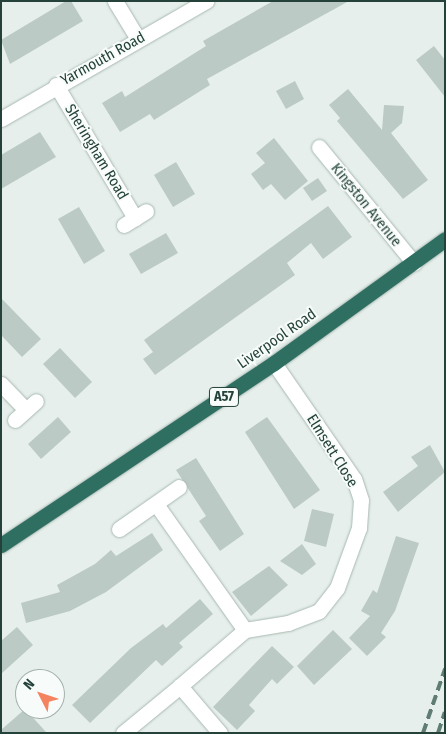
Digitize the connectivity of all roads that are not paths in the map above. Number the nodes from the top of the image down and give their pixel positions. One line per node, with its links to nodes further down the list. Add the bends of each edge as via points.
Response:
1 (115, 1): 3 (street)
2 (206, 1): 3 (street, Yarmouth Road)
3 (138, 40): 4 (street, Yarmouth Road)
4 (56, 85): 5 (street, Yarmouth Road); 7 (street, Sheringham Road)
5 (1, 119)
6 (319, 147): 9 (street, Kingston Avenue)
7 (135, 218)
8 (445, 239): 9 (highway, Liverpool Road / A57)
9 (414, 263): 10 (highway, Liverpool Road / A57)
10 (274, 364): 16 (highway, Liverpool Road / A57); 17 (street, Elmsett Close, via 354,479 361,500 359,528 337,588 319,611 288,623)
11 (1, 384): 12 (street)
12 (26, 411)
13 (179, 487): 14 (street)
14 (156, 504): 15 (street); 17 (street)
15 (119, 529)
16 (1, 545)
17 (246, 630): 18 (street)
18 (180, 686): 19 (street); 20 (street)
19 (123, 733)
20 (220, 733)

